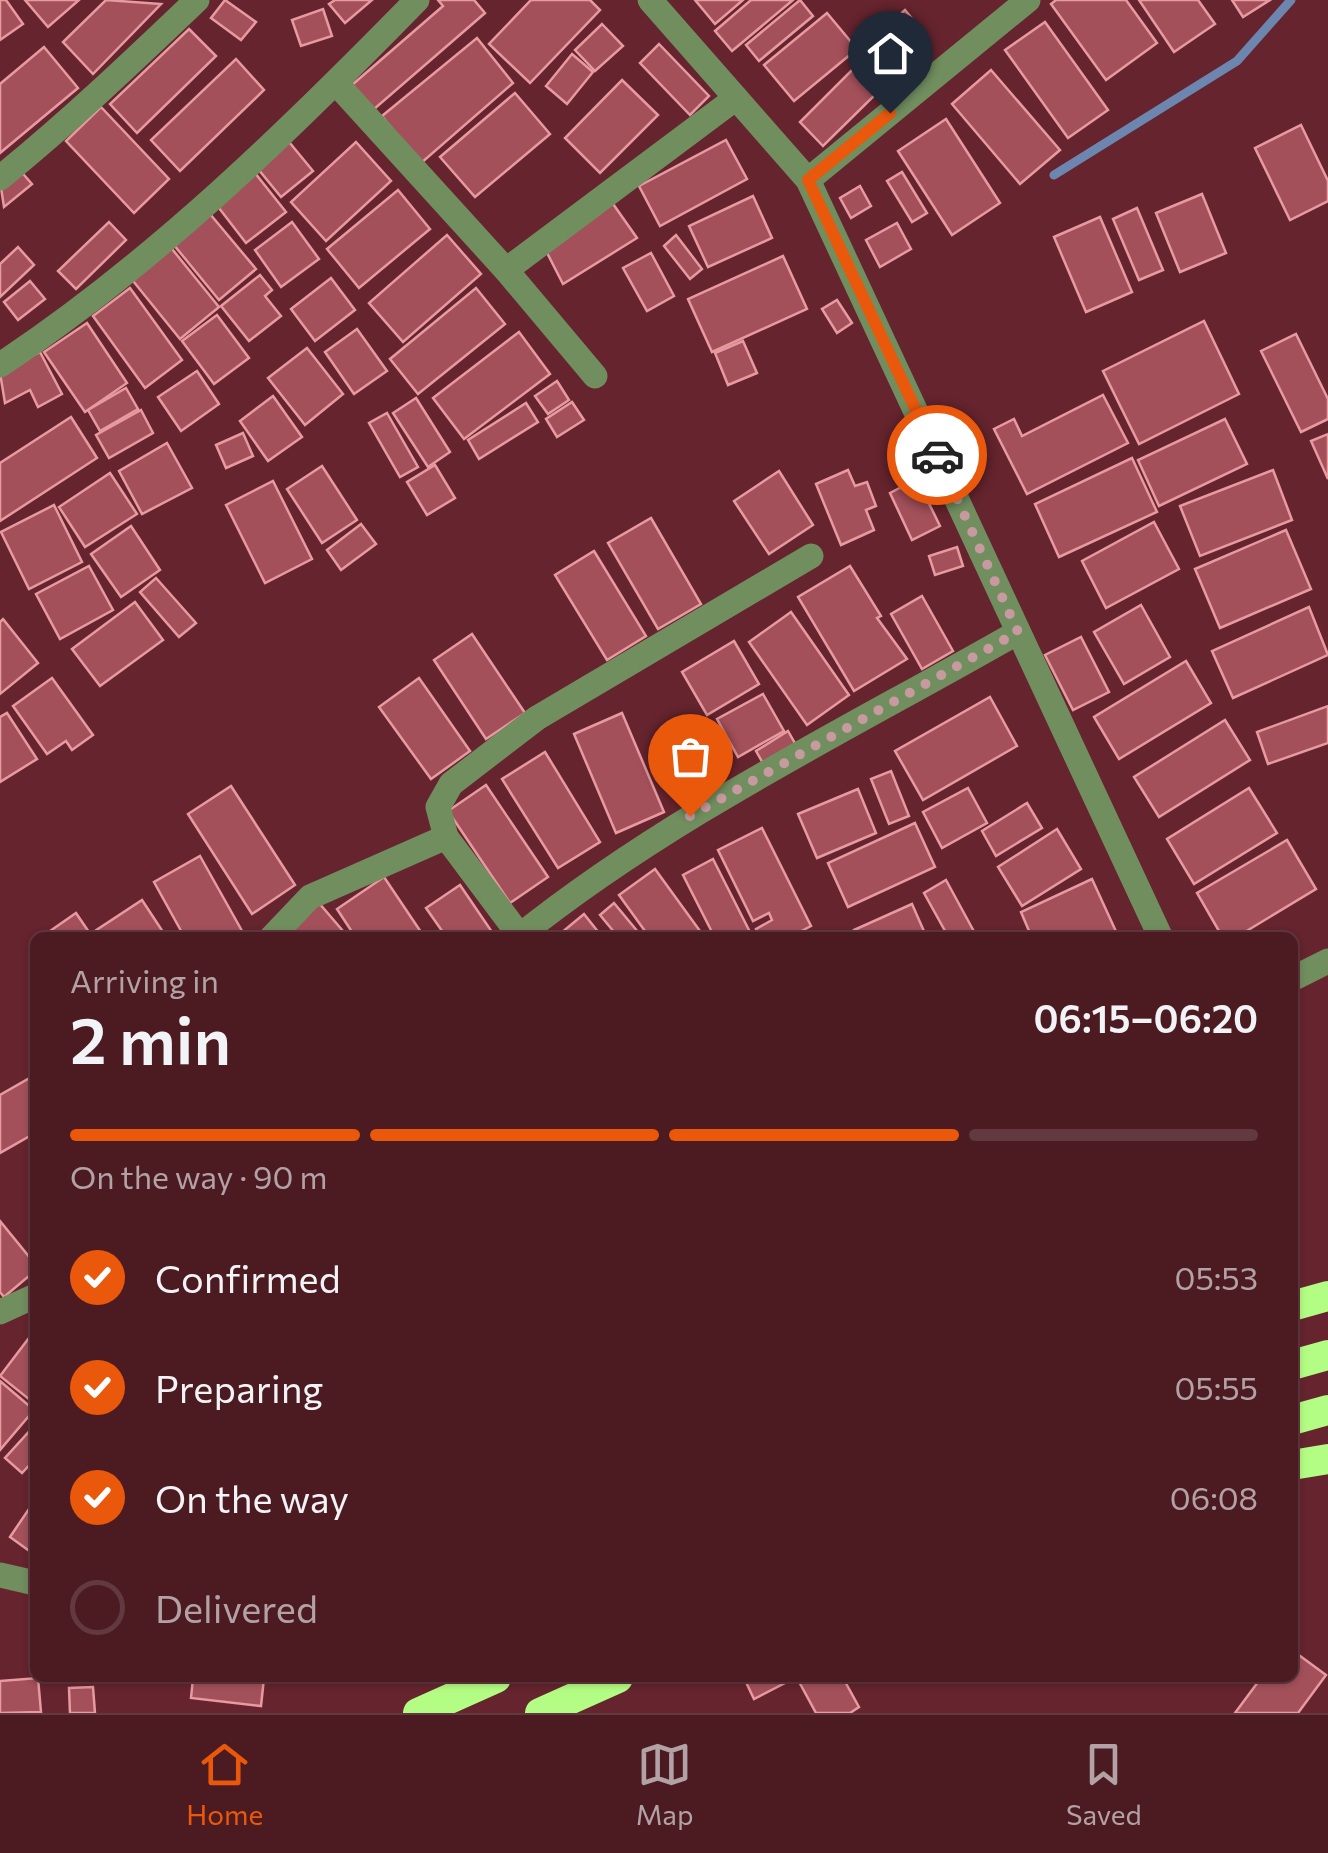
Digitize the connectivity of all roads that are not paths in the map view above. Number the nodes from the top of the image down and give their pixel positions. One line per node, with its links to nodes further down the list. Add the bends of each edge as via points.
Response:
1 (197, 0): 7 (street, via 89,105)
2 (416, 0): 5 (street)
3 (650, 0): 6 (street)
4 (1028, 0): 8 (street)
5 (336, 83): 9 (street); 10 (street, via 114,280)
6 (736, 98): 8 (street); 9 (street)
7 (0, 178)
8 (808, 180): 13 (street)
9 (506, 270): 11 (street)
10 (0, 365)
11 (595, 376)
12 (811, 556): 14 (street, via 537,718 465,773 438,806)
13 (1018, 632): 17 (street, via 690,816); 18 (street)
14 (446, 838): 15 (street, via 310,897); 16 (street)
15 (277, 932)
16 (514, 932)
17 (525, 932)
18 (1158, 932)
19 (1328, 961): 20 (street)
20 (1298, 977)
21 (1328, 1296): 23 (highway)
22 (30, 1298): 24 (street)
23 (1298, 1304)
24 (0, 1312)
25 (1328, 1355): 26 (highway)
26 (1298, 1363)
27 (1328, 1410): 28 (highway)
28 (1298, 1418)
29 (1328, 1459): 30 (highway)
30 (1298, 1464)
31 (0, 1576): 32 (street)
32 (30, 1581)
33 (487, 1682): 35 (highway)
34 (609, 1682): 36 (highway)
35 (418, 1713)
36 (540, 1713)

